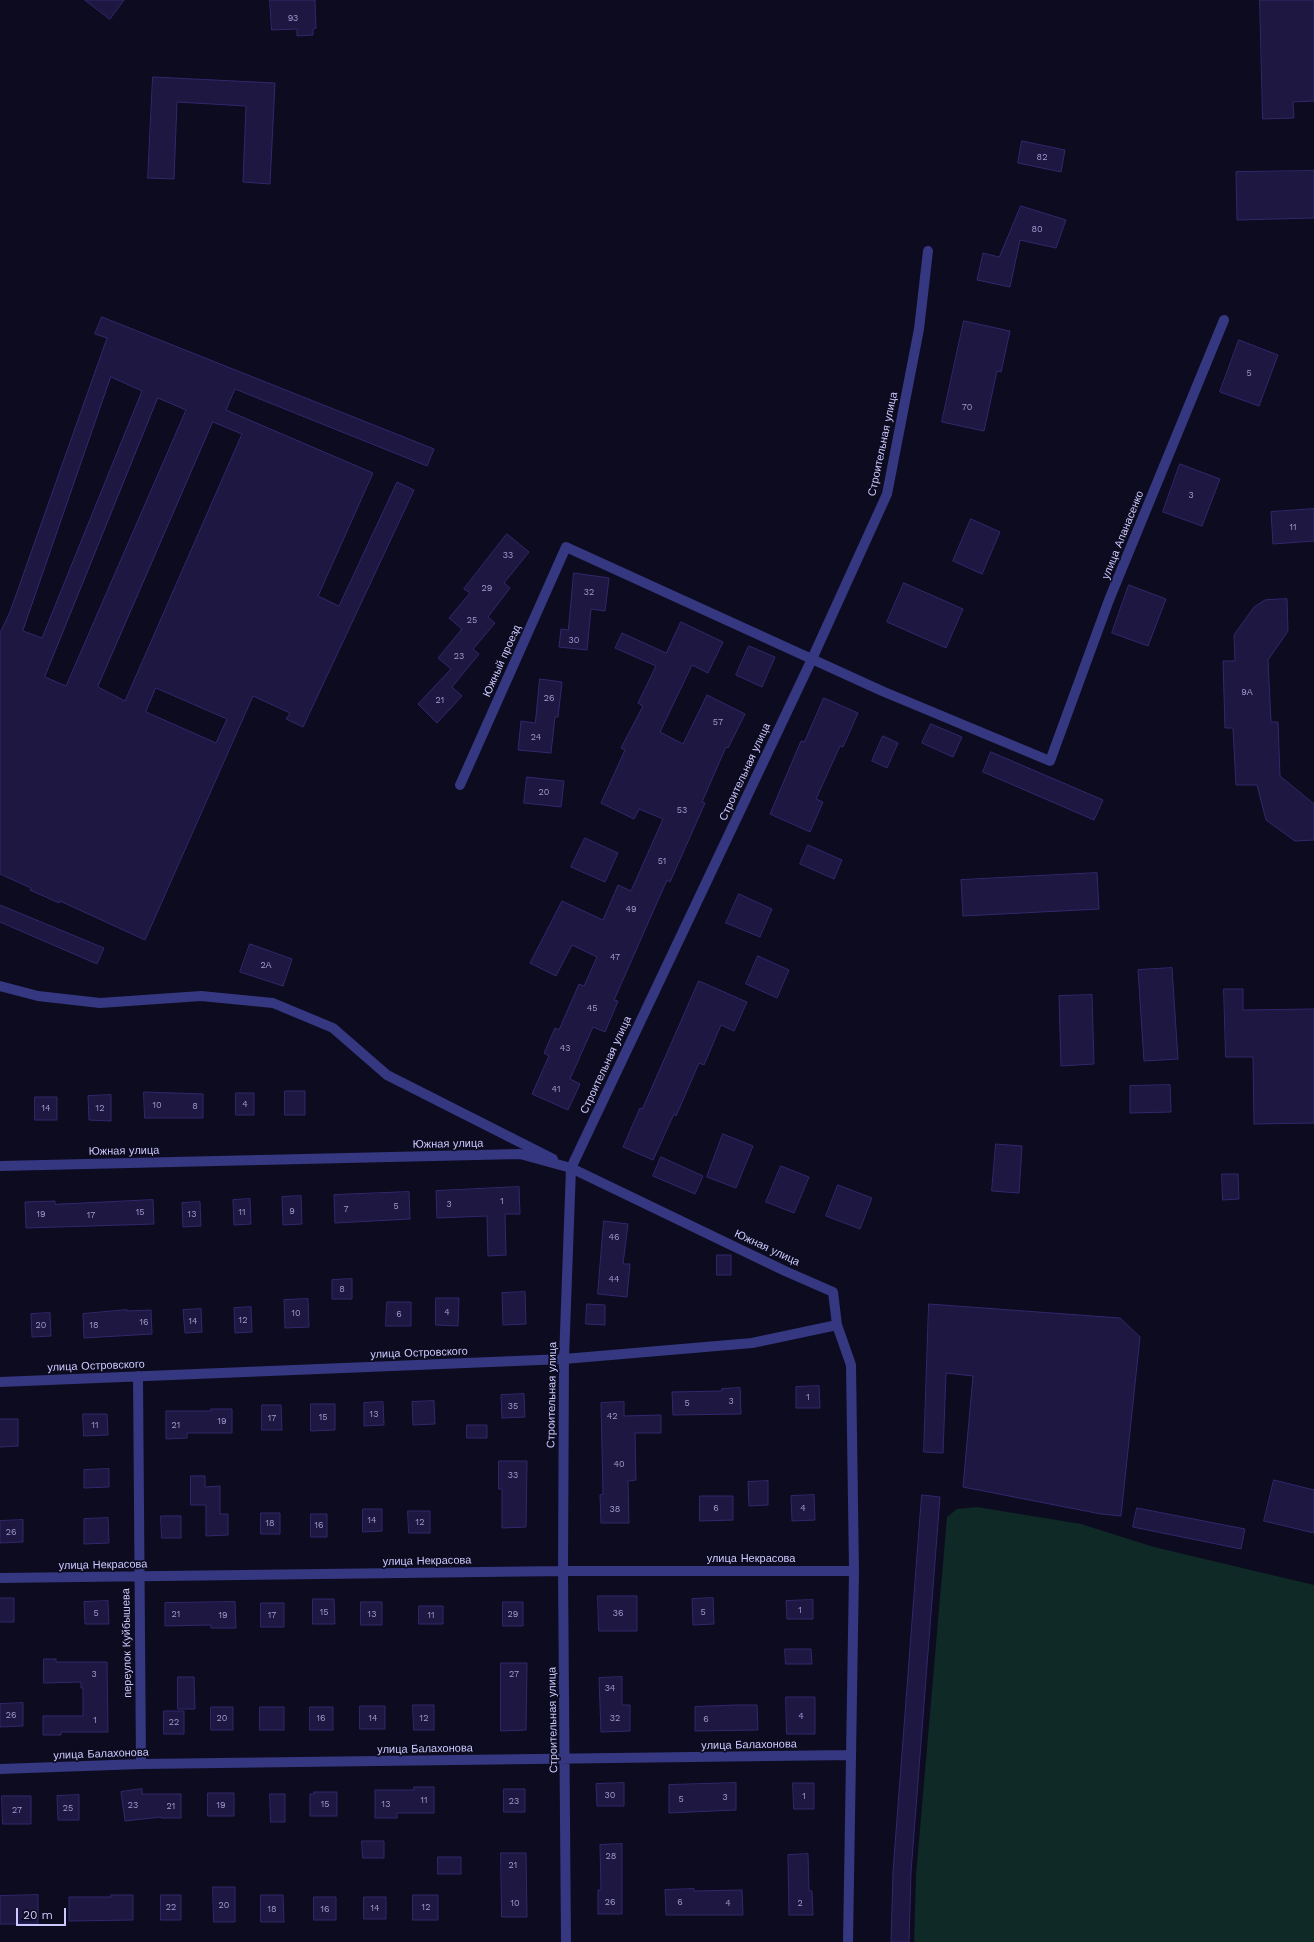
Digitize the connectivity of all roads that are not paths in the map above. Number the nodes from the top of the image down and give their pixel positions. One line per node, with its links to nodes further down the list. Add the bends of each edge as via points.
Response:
1 (928, 251): 3 (street, Строительная улица, via 919,329 887,494)
2 (1224, 320): 3 (street, улица Апанасенко, via 1109,600 1050,761)
3 (812, 659): 4 (street, Южный проезд, via 566,547); 7 (street, Строительная улица)
4 (460, 785)
5 (0, 986): 7 (street, via 38,996 100,1003 201,996 273,1003 333,1028 387,1075)
6 (0, 1166): 7 (street, Южная улица, via 520,1154)
7 (571, 1168): 8 (street, Южная улица, via 833,1292); 9 (street, Строительная улица)
8 (837, 1325): 9 (street, улица Островского, via 752,1343); 13 (street, via 851,1365)
9 (564, 1359): 10 (street, улица Островского); 12 (street, Строительная улица)
10 (138, 1376): 11 (street, улица Островского); 14 (street, переулок Куйбышева)
11 (0, 1382)
12 (563, 1571): 13 (street, улица Некрасова); 14 (street, улица Некрасова); 17 (street, Строительная улица)
13 (854, 1571): 16 (street)
14 (139, 1576): 15 (street, улица Некрасова); 18 (street, переулок Куйбышева)
15 (0, 1578)
16 (850, 1755): 17 (street, улица Балахонова); 21 (street)
17 (565, 1759): 18 (street, улица Балахонова); 20 (street, Строительная улица)
18 (141, 1764): 19 (street, улица Балахонова)
19 (0, 1769)
20 (566, 1942)
21 (848, 1942)

